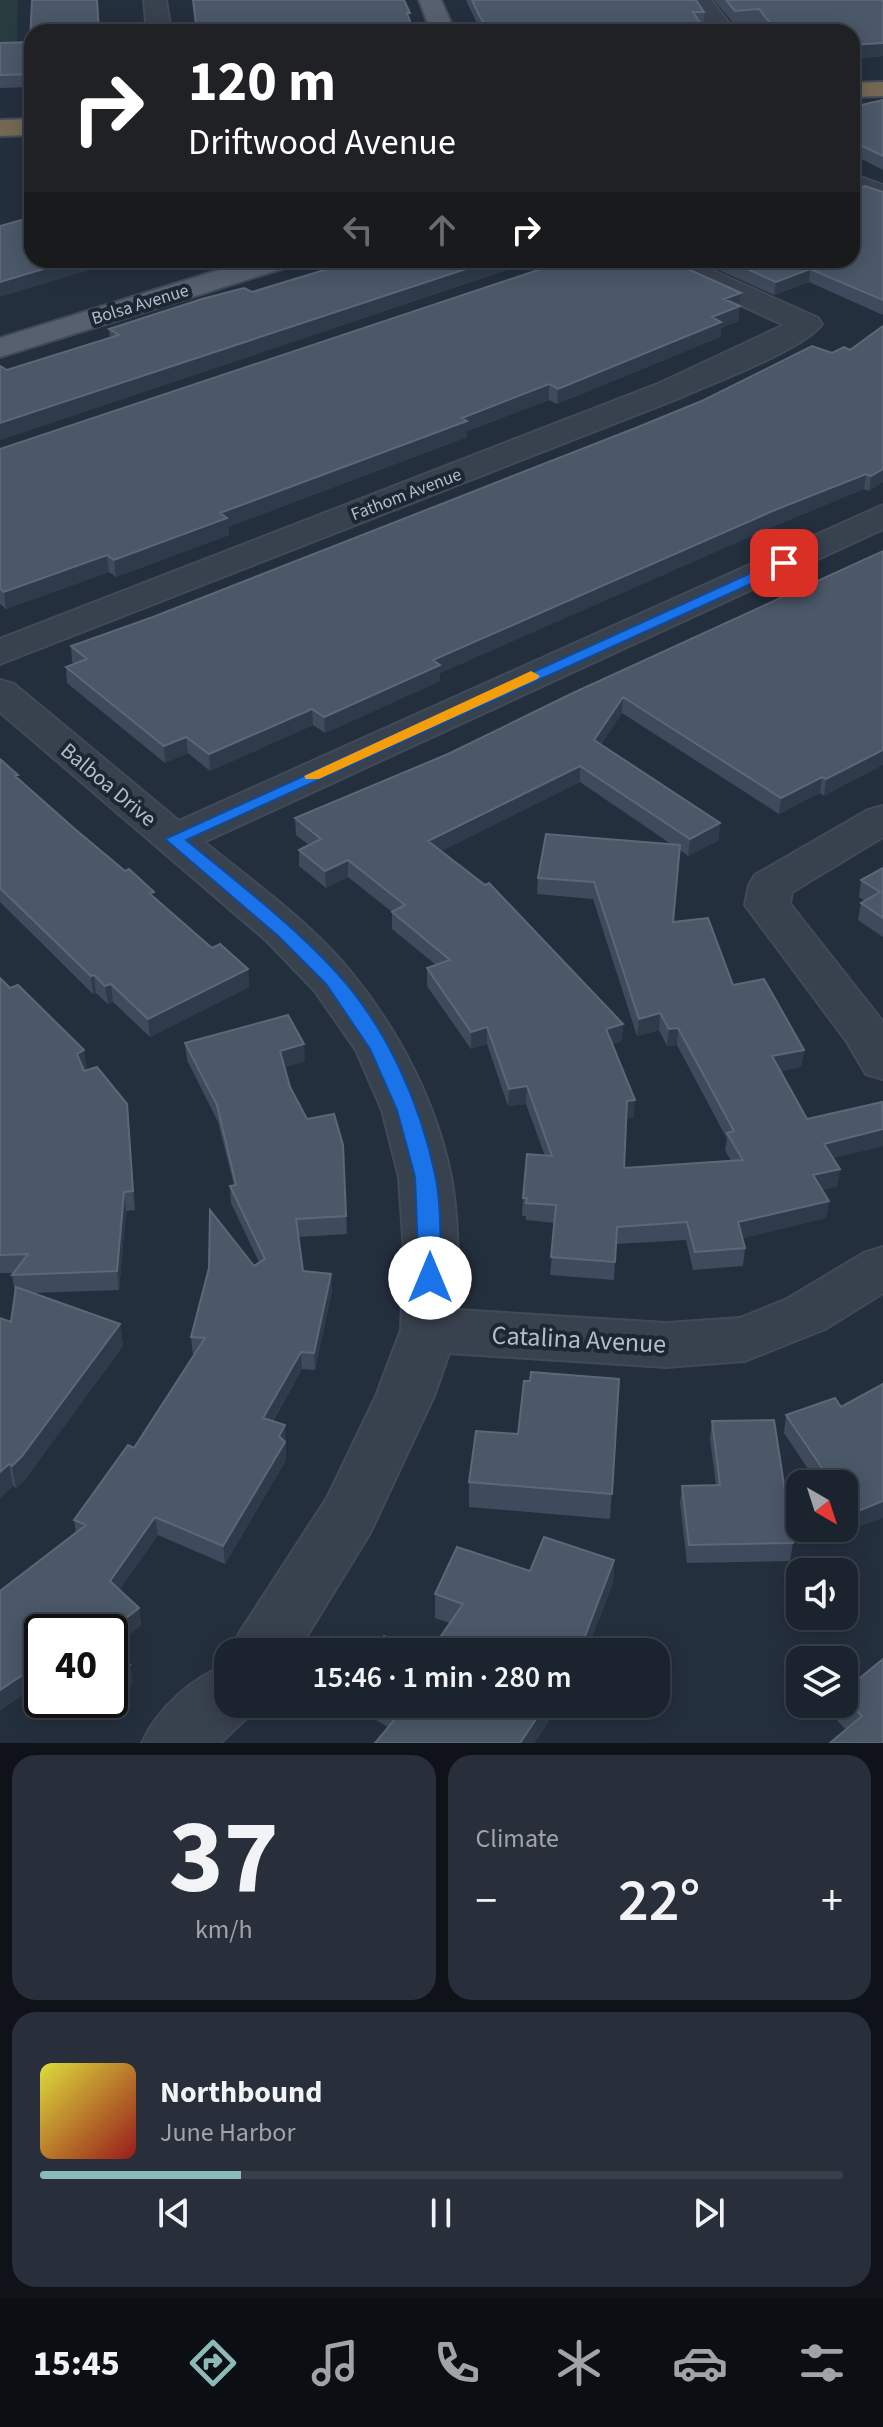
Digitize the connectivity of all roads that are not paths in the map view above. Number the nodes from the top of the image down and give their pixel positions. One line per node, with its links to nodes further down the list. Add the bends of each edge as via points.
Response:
1 (155, 0): 4 (street)
2 (430, 0): 5 (main road)
3 (700, 0): 6 (street)
4 (158, 24)
5 (440, 24)
6 (718, 24)
7 (883, 75): 8 (highway)
8 (860, 76)
9 (883, 89): 10 (highway)
10 (860, 90)
11 (24, 114): 12 (highway)
12 (0, 115)
13 (24, 127): 14 (highway)
14 (0, 128)
15 (860, 173): 16 (street)
16 (883, 195)
17 (255, 268): 19 (main road, Bolsa Avenue)
18 (683, 268): 21 (street, Fathom Avenue, via 807,324 671,390)
19 (0, 348)
20 (883, 516): 24 (street)
21 (0, 652)
22 (0, 692): 24 (street, Balboa Drive)
23 (883, 819): 25 (street, via 771,885 767,905)
24 (174, 839): 27 (street, Balboa Drive, via 332,980 379,1047 407,1110 425,1177 431,1252)
25 (883, 1062)
26 (883, 1267): 27 (street, Catalina Avenue, via 806,1314 745,1339 666,1345)
27 (429, 1330): 28 (street, via 405,1396 349,1515)
28 (271, 1638)
29 (214, 1706): 30 (street)
30 (175, 1743)

